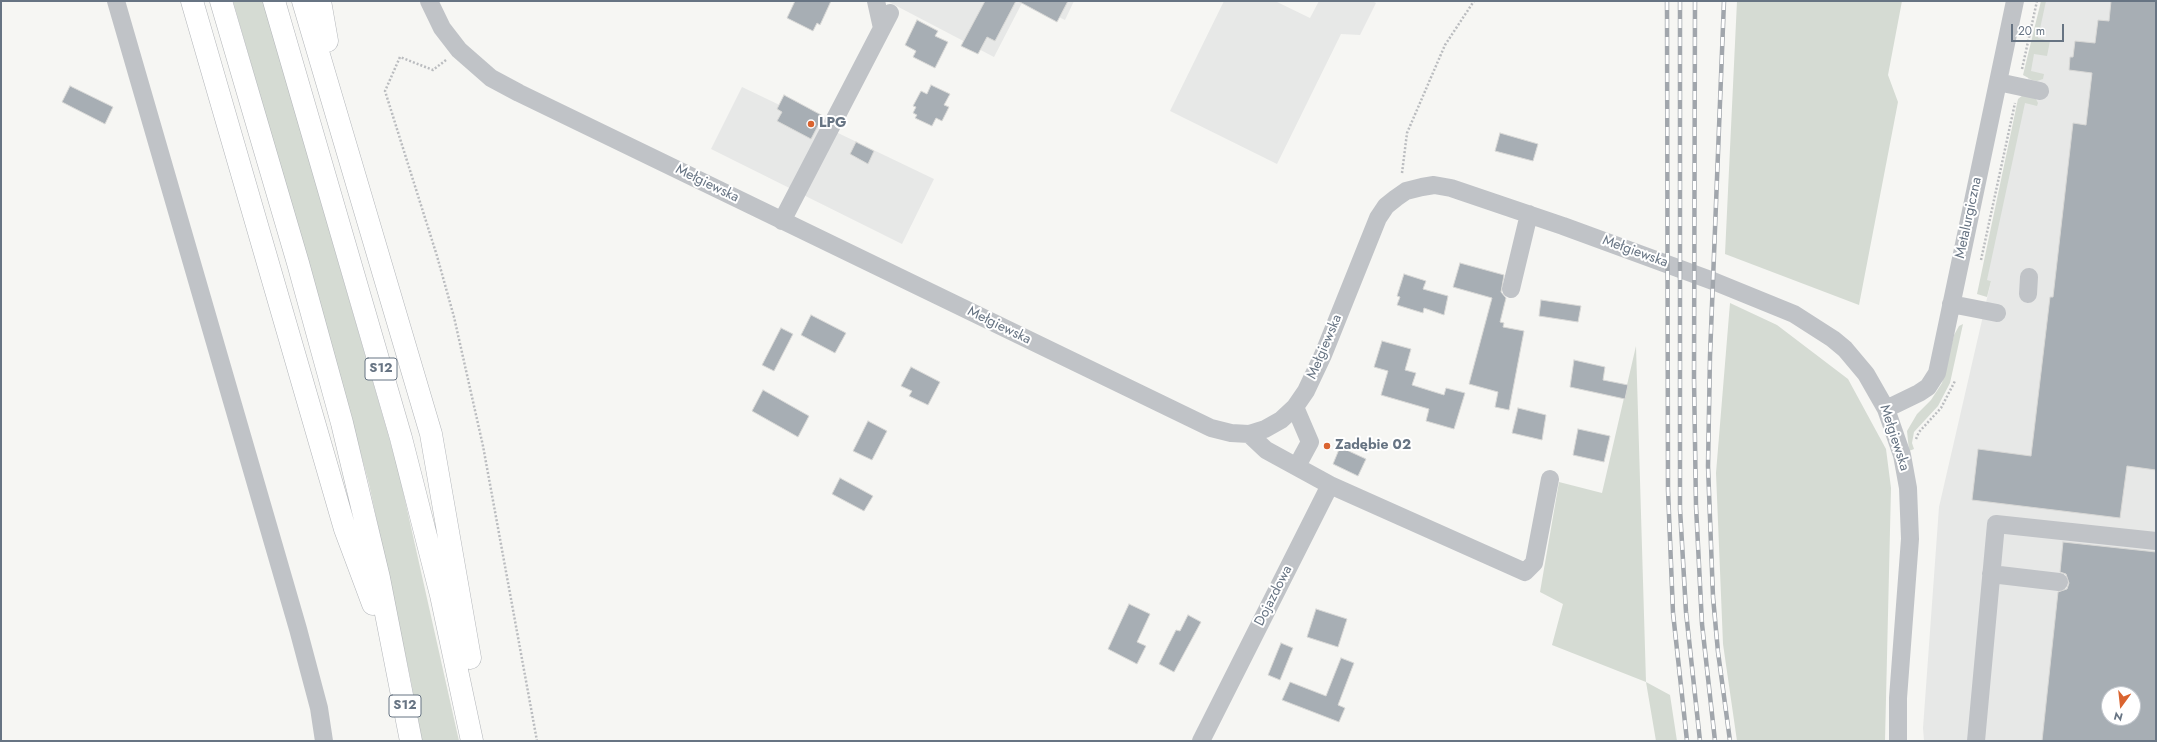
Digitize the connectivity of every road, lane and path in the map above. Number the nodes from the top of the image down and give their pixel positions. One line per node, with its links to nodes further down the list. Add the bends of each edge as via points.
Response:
1 (116, 1): 34 (street, via 298,629 319,708)
2 (192, 1): 33 (highway, via 345,529)
3 (221, 1): 33 (highway, S12, via 340,415)
4 (274, 1): 36 (highway, S12, via 401,438 441,594)
5 (302, 1): 16 (highway)
6 (320, 1): 16 (highway)
7 (429, 1): 12 (street, Mełgiewska, via 442,28)
8 (876, 1): 19 (street, via 886,21)
9 (1474, 1): 17 (path, via 1445,45 1406,133 1402,164 1402,179)
10 (2015, 1): 13 (street, Metalurgiczna)
11 (2037, 1): 14 (path)
12 (459, 50): 19 (street, Mełgiewska, via 492,78 519,93); 38 (path, via 433,70 400,57 385,91 437,256 455,324 483,446)
13 (1998, 82): 14 (street); 22 (street, Metalurgiczna)
14 (2019, 86): 15 (street); 20 (path)
15 (2040, 91)
16 (349, 158): 37 (highway, via 430,434 472,674)
17 (1406, 191): 18 (street, Mełgiewska, via 1434,185 1451,188); 24 (street, Mełgiewska, via 1386,206 1378,218 1323,355)
18 (1529, 214): 21 (street); 25 (street, Mełgiewska, via 1713,281 1794,314 1845,349 1866,374)
19 (782, 221): 26 (street, Mełgiewska, via 1211,428)
20 (1980, 264)
21 (1511, 288)
22 (1951, 304): 23 (street); 25 (street, Metalurgiczna, via 1937,372 1933,380 1919,393)
23 (1997, 313)
24 (1296, 407): 26 (street, Mełgiewska, via 1281,420); 27 (street, via 1310,442)
25 (1886, 409): 40 (street, Mełgiewska, via 1902,455 1910,508 1898,698)
26 (1250, 434): 27 (street, via 1266,450)
27 (1297, 466): 29 (street)
28 (1550, 479): 29 (street, via 1534,563 1525,572)
29 (1330, 485): 39 (street, Dojazdowa)
30 (2156, 541): 31 (street, via 1996,524)
31 (1991, 574): 32 (street); 41 (street)
32 (2059, 582)
33 (398, 671): 35 (highway, S12)
34 (324, 741)
35 (412, 741)
36 (472, 741)
37 (478, 741)
38 (537, 741)
39 (1202, 741)
40 (1898, 741)
41 (1976, 741)

